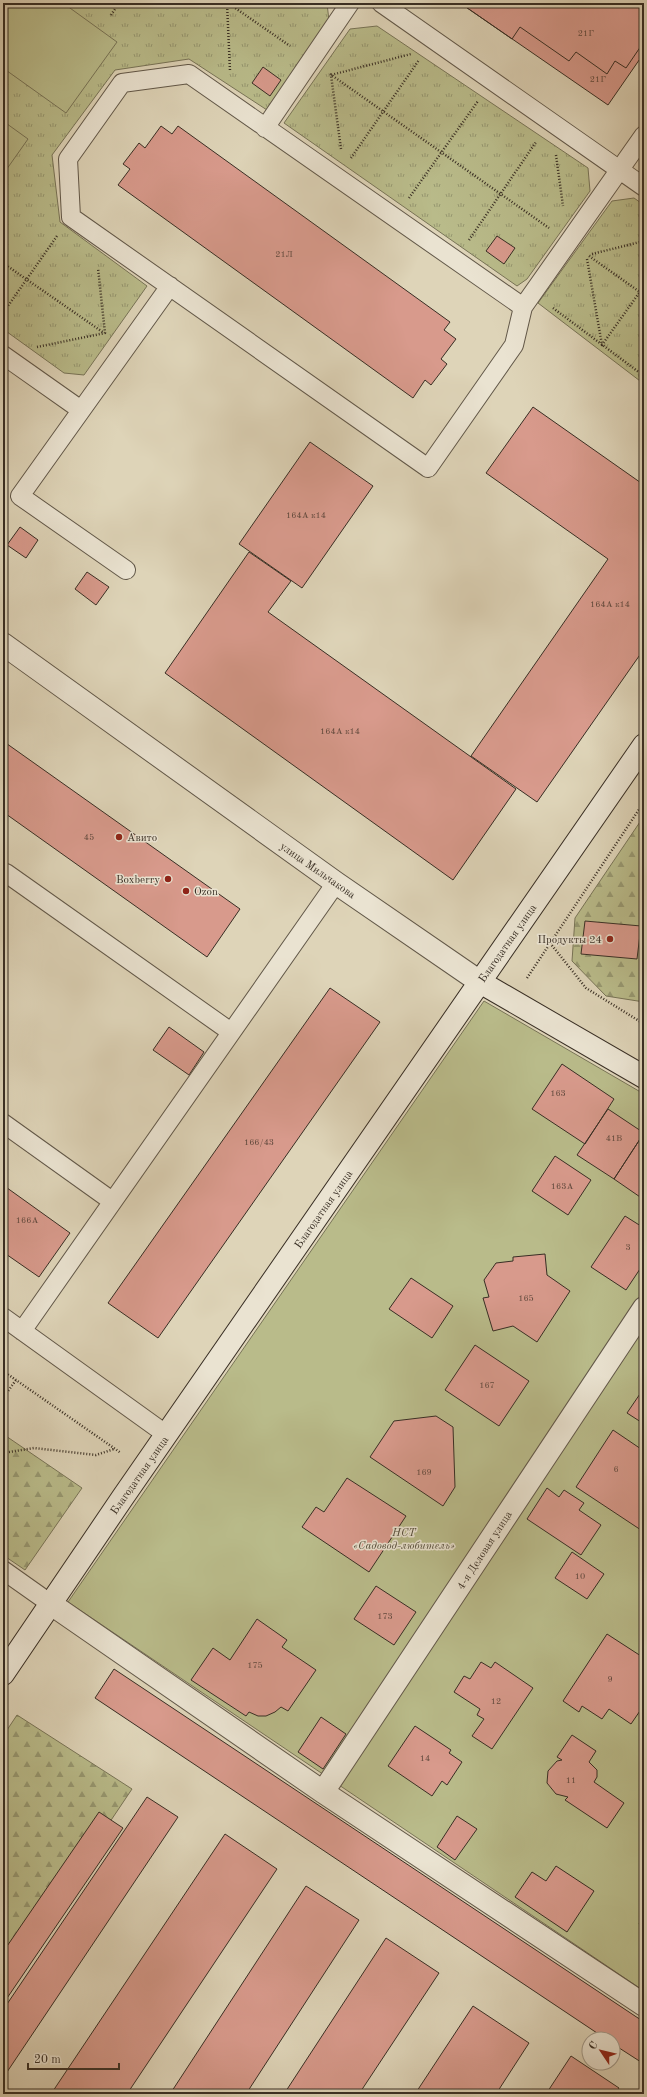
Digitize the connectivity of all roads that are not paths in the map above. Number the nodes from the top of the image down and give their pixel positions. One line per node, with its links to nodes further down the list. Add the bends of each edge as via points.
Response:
1 (350, 3): 3 (lane)
2 (381, 3): 5 (lane, via 429,45 492,80)
3 (265, 128): 7 (lane, via 189,74 122,83 68,159 71,216); 8 (lane, via 341,173 395,218 455,260)
4 (644, 135): 5 (lane)
5 (620, 170): 6 (lane); 8 (lane)
6 (644, 187)
7 (170, 286): 8 (lane, via 428,468 514,345); 10 (lane)
8 (528, 300)
9 (3, 355): 10 (lane)
10 (82, 410): 11 (lane, via 20,496)
11 (126, 570)
12 (3, 644): 15 (street, улица Мильчакова)
13 (644, 745): 16 (street, Благодатная улица)
14 (3, 877): 17 (lane, via 6,873)
15 (336, 883): 16 (street, улица Мильчакова); 17 (lane)
16 (480, 982): 18 (street, улица Мильчакова); 24 (street, Благодатная улица)
17 (231, 1032): 20 (lane)
18 (644, 1077)
19 (3, 1123): 20 (lane)
20 (112, 1201): 23 (lane)
21 (644, 1308): 28 (street, 4-я Деловая улица)
22 (3, 1317): 23 (lane)
23 (22, 1331): 24 (lane)
24 (167, 1435): 26 (street, Благодатная улица)
25 (3, 1570): 26 (lane)
26 (51, 1604): 27 (street, Благодатная улица); 28 (street)
27 (3, 1674)
28 (323, 1792): 29 (street)
29 (644, 2005)

